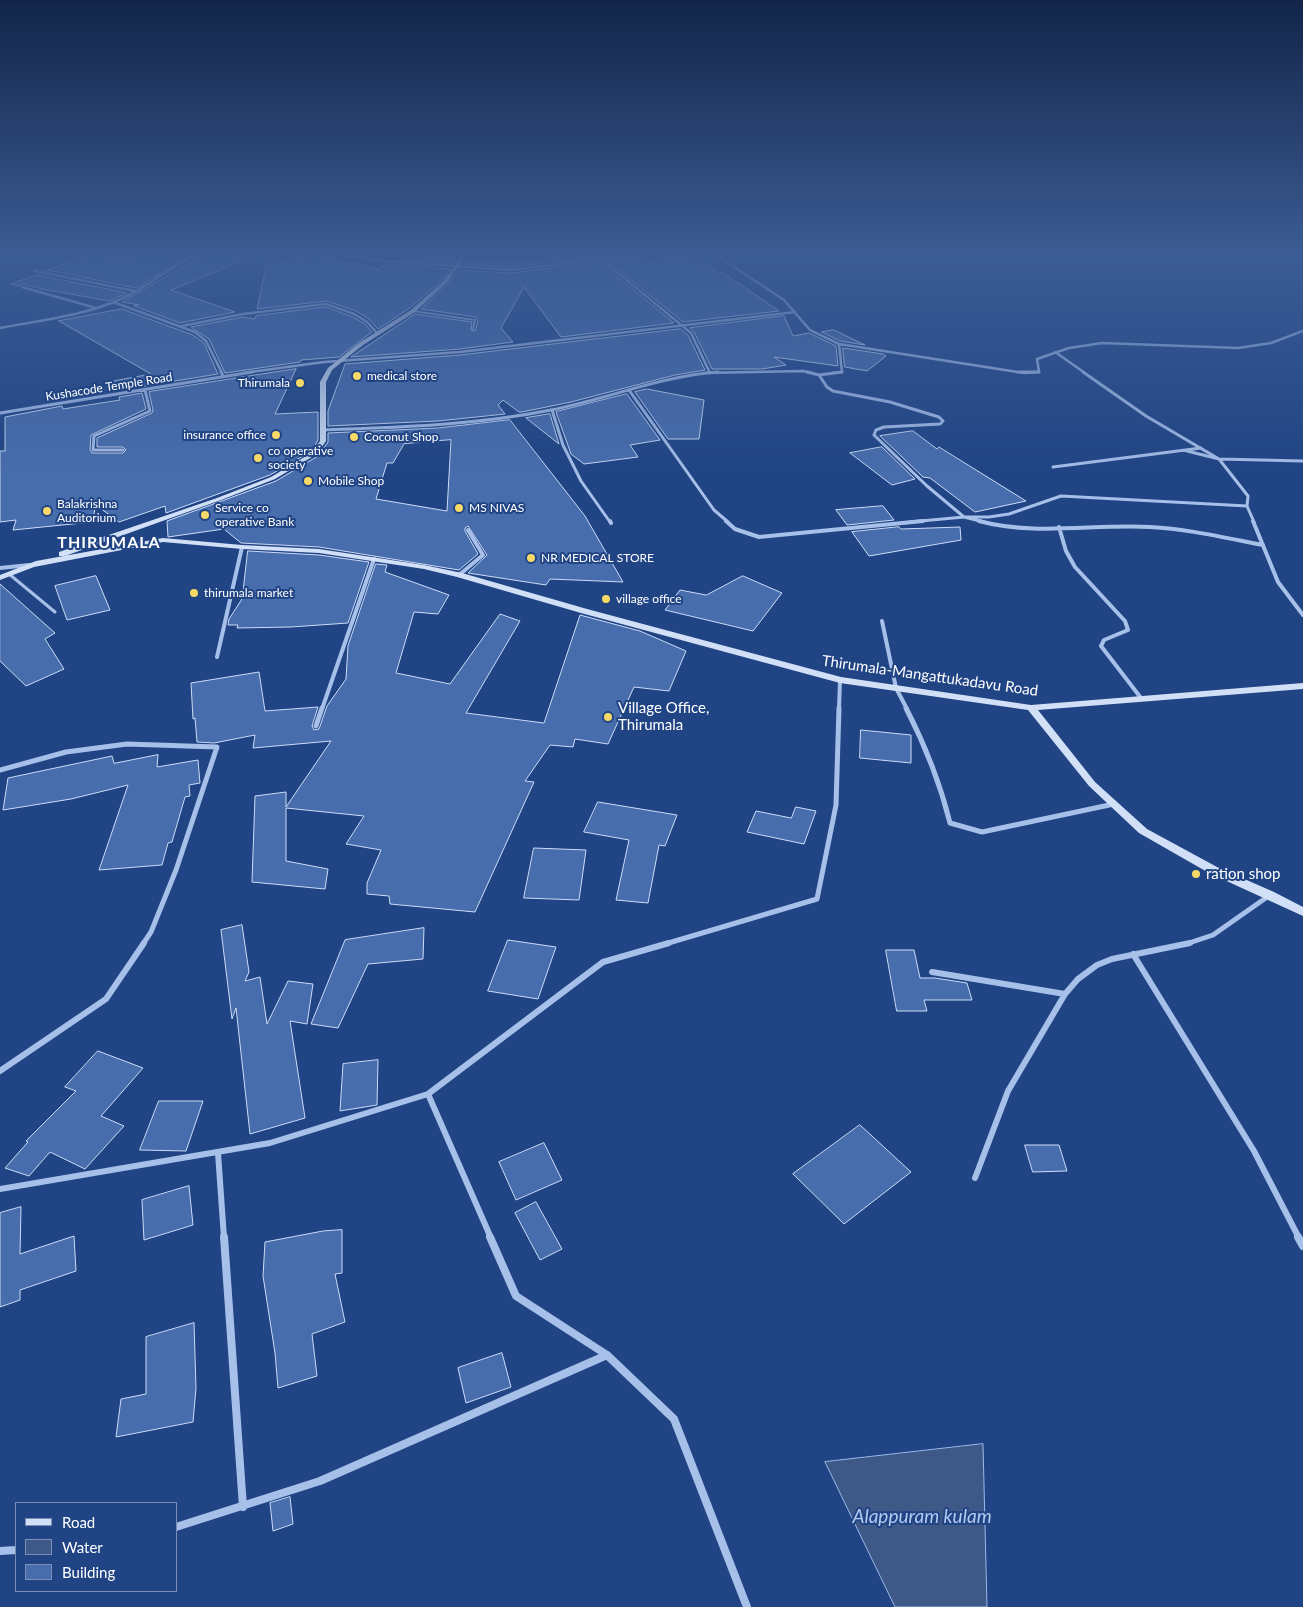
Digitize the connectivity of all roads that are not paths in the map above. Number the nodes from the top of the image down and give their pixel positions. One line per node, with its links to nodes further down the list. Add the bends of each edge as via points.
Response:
1 (188, 329): 14 (street, via 206,341)
2 (374, 329): 8 (street)
3 (384, 329): 8 (main road)
4 (652, 329): 11 (street, Kushacode Temple Road, via 460,352)
5 (685, 329): 12 (street, via 696,341)
6 (809, 329): 9 (street)
7 (1303, 331): 10 (street, via 1263,345 1244,347 1104,343 1073,345)
8 (377, 333): 11 (main road)
9 (839, 344): 10 (street, via 1030,374 1039,372 1037,358); 13 (street, via 842,372)
10 (1055, 352): 20 (street, via 1146,416)
11 (340, 360): 14 (street, Kushacode Temple Road); 19 (main road, via 323,382)
12 (710, 373): 13 (street, via 803,371); 16 (street)
13 (820, 375): 27 (street, via 833,391 890,402 940,417 940,424 884,427 876,430 874,435)
14 (223, 376): 15 (street, Kushacode Temple Road)
15 (145, 390): 18 (street, Kushacode Temple Road); 21 (street, via 150,411 94,436 93,450)
16 (629, 390): 17 (street); 27 (street, via 714,510 745,534 759,537)
17 (552, 410): 19 (street, via 450,425); 28 (street, via 562,445 581,481)
18 (0, 413)
19 (324, 430): 30 (main road, via 323,441 315,453 273,478)
20 (1201, 448): 22 (street); 23 (street)
21 (123, 450)
22 (1184, 451): 23 (street); 25 (street)
23 (1219, 459): 24 (street); 26 (street, via 1248,496)
24 (1303, 461)
25 (1053, 467)
26 (1247, 506): 27 (street, via 1062,496 1009,514); 33 (street)
27 (964, 517): 29 (street, via 1010,528)
28 (611, 523)
29 (1059, 527): 33 (street, via 1152,527); 48 (street, via 1075,568 1125,621 1128,630 1104,640 1101,646)
30 (133, 529): 32 (main road); 36 (main road)
31 (468, 530): 39 (street, via 483,555)
32 (163, 540): 34 (main road, Thirumala-Mangattukadavu Road); 36 (main road, Thirumala-Mangattukadavu Road)
33 (1263, 545): 42 (street, via 1278,582)
34 (242, 547): 35 (main road, Thirumala-Mangattukadavu Road, via 319,550); 44 (street)
35 (374, 559): 39 (main road, Thirumala-Mangattukadavu Road); 50 (street)
36 (30, 565): 37 (street); 38 (main road)
37 (0, 568)
38 (9, 574): 40 (main road); 41 (lane)
39 (459, 575): 45 (main road, Thirumala-Mangattukadavu Road)
40 (0, 578)
41 (55, 612)
42 (1303, 615)
43 (882, 621): 47 (street)
44 (217, 657)
45 (840, 680): 47 (main road, Thirumala-Mangattukadavu Road); 59 (street, via 836,806 817,899 603,962)
46 (1303, 686): 48 (main road, Thirumala-Mangattukadavu Road)
47 (896, 688): 49 (main road, Thirumala-Mangattukadavu Road); 52 (street, via 920,735 950,822 982,832)
48 (1141, 698): 49 (main road, Thirumala-Mangattukadavu Road)
49 (1031, 708): 52 (main road, via 1092,784)
50 (316, 726)
51 (0, 770): 58 (street, via 66,752 127,744 217,747 176,870 151,932 106,998)
52 (1114, 804): 53 (main road, via 1143,831 1213,870)
53 (1270, 895): 54 (main road); 55 (street, via 1213,935 1179,946)
54 (1303, 912)
55 (1133, 954): 57 (street, via 1097,965); 63 (street, via 1254,1151)
56 (932, 972): 57 (street)
57 (1065, 994): 61 (street, via 1008,1091)
58 (0, 1071)
59 (428, 1094): 60 (street, via 270,1143); 64 (street, via 516,1296)
60 (218, 1153): 62 (street); 65 (street)
61 (975, 1178)
62 (0, 1189)
63 (1303, 1246)
64 (607, 1355): 65 (street, via 320,1481); 69 (street, via 674,1419)
65 (243, 1507): 66 (street)
66 (178, 1526)
67 (15, 1550): 68 (street)
68 (0, 1551)
69 (748, 1607)

